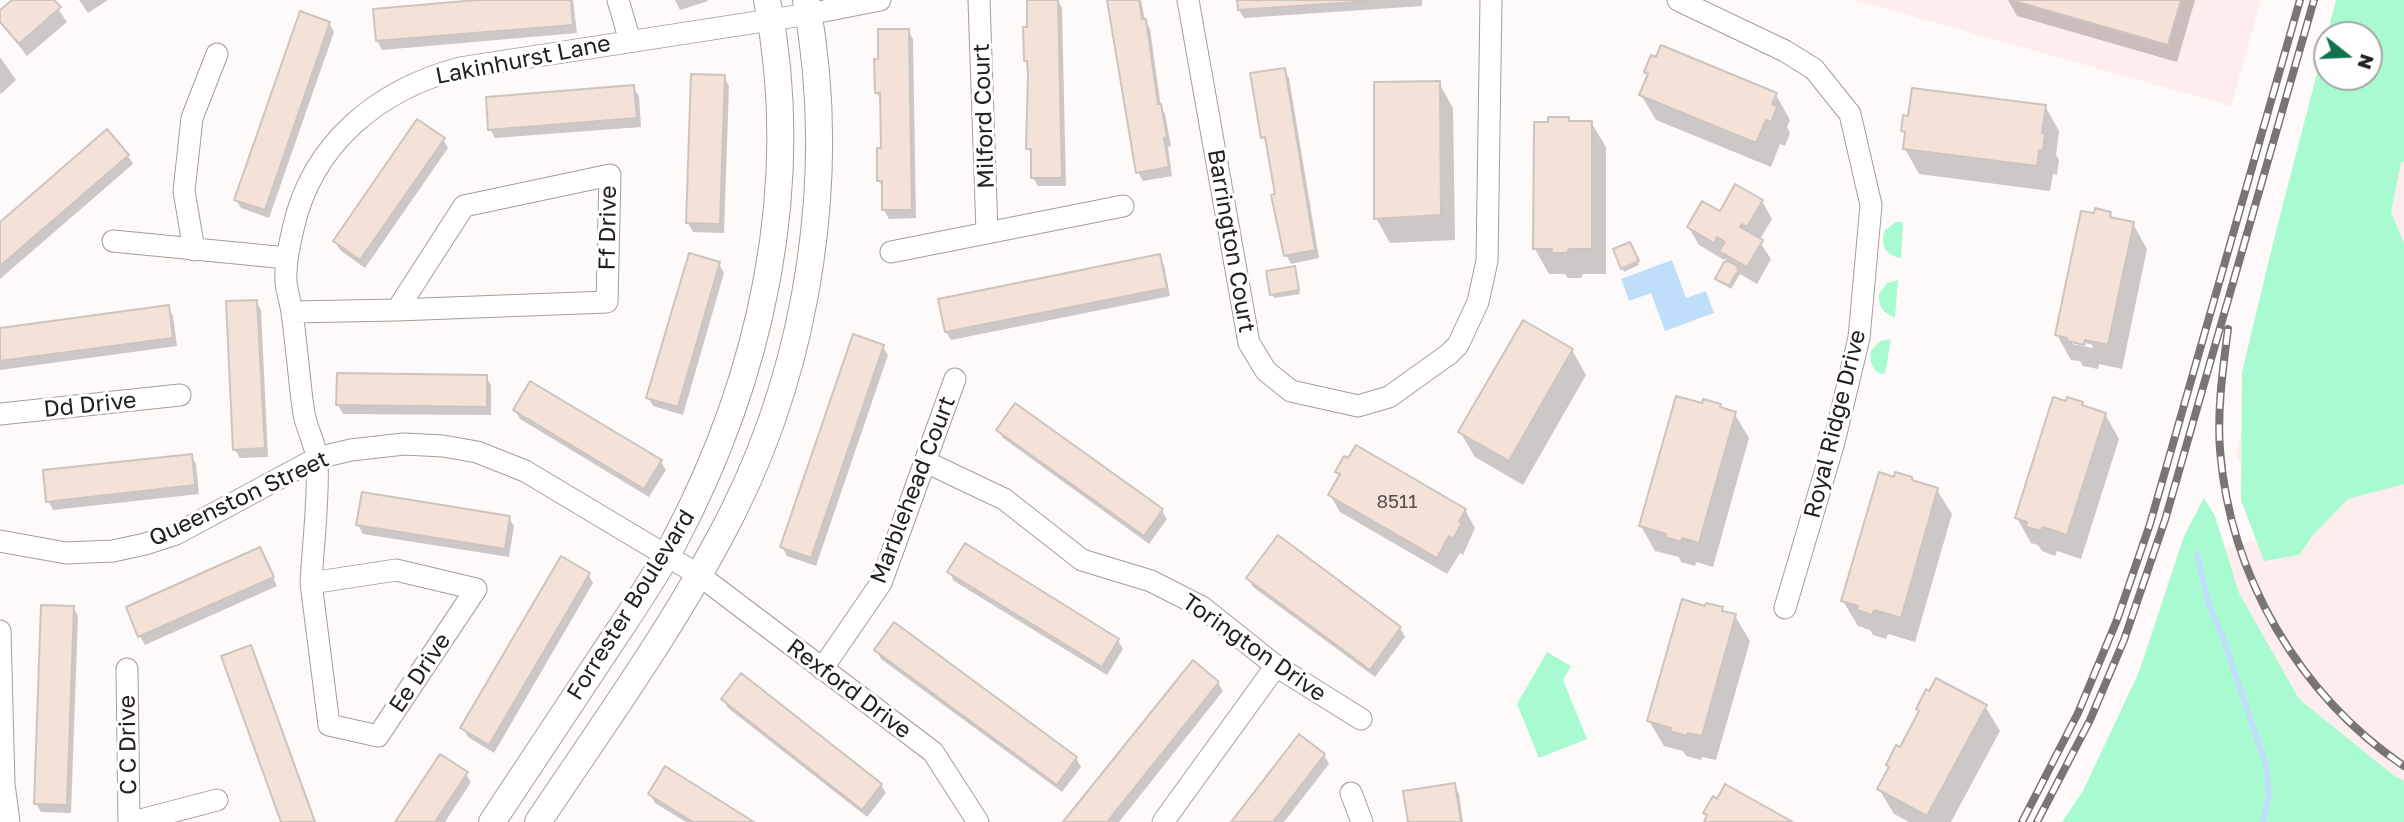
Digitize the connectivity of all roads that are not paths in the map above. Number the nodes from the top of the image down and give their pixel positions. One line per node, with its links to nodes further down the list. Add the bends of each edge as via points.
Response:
1 (618, 0): 9 (street)
2 (880, 0): 7 (street)
3 (979, 0): 12 (street, Milford Court)
4 (1188, 0): 5 (street, Barrington Court, via 1249,344 1266,371 1291,391 1358,406 1389,397 1449,354 1478,302 1487,255)
5 (1491, 0)
6 (1678, 0): 28 (street, Royal Ridge Drive, via 1814,69 1850,114 1871,205 1859,338)
7 (807, 7): 8 (street, Lakinhurst Lane); 26 (street, Forrester Boulevard, via 818,117 818,182 803,300 775,409 734,510)
8 (769, 10): 9 (street, Lakinhurst Lane); 25 (street, Forrester Boulevard, via 779,118 779,180 765,293 738,397 699,493)
9 (630, 41): 16 (street, Lakinhurst Lane, via 460,68 384,98 343,134 313,176 296,216)
10 (217, 54): 14 (street, via 192,118 184,191)
11 (1123, 206): 12 (street)
12 (987, 232): 15 (street)
13 (113, 241): 14 (street)
14 (194, 250): 16 (street)
15 (891, 252)
16 (287, 258): 18 (street, Lakinhurst Lane)
17 (397, 310): 17 (street, Ff Drive, via 464,206 610,175 607,302); 18 (street, Ff Drive)
18 (292, 312): 22 (street, Lakinhurst Lane, via 304,417)
19 (955, 379): 23 (street, Marblehead Court)
20 (180, 395): 21 (street, Dd Drive)
21 (0, 414)
22 (317, 458): 24 (street, Queenston Street, via 176,534 145,544 82,554); 25 (street, Queenston Street, via 404,444 477,452 525,471); 27 (street, Ee Drive)
23 (926, 462): 30 (street, Torington Drive, via 1004,499 1082,560 1151,581 1202,607); 32 (street, Marblehead Court, via 881,583)
24 (0, 541)
25 (666, 555): 26 (street, Queenston Street); 38 (street, Forrester Boulevard)
26 (699, 575): 32 (street, Rexford Drive); 39 (street, Forrester Boulevard)
27 (311, 583): 27 (street, Ee Drive, via 396,570 475,589 378,736 329,725)
28 (1785, 608)
29 (0, 631): 36 (street)
30 (1276, 666): 33 (street, Torington Drive); 41 (street)
31 (127, 669): 37 (street, C C Drive)
32 (822, 669): 40 (street, Rexford Drive, via 933,752)
33 (1361, 719)
34 (1351, 793): 42 (street)
35 (217, 800): 37 (street)
36 (9, 822)
37 (131, 822)
38 (492, 822)
39 (538, 822)
40 (978, 822)
41 (1163, 822)
42 (1362, 822)

